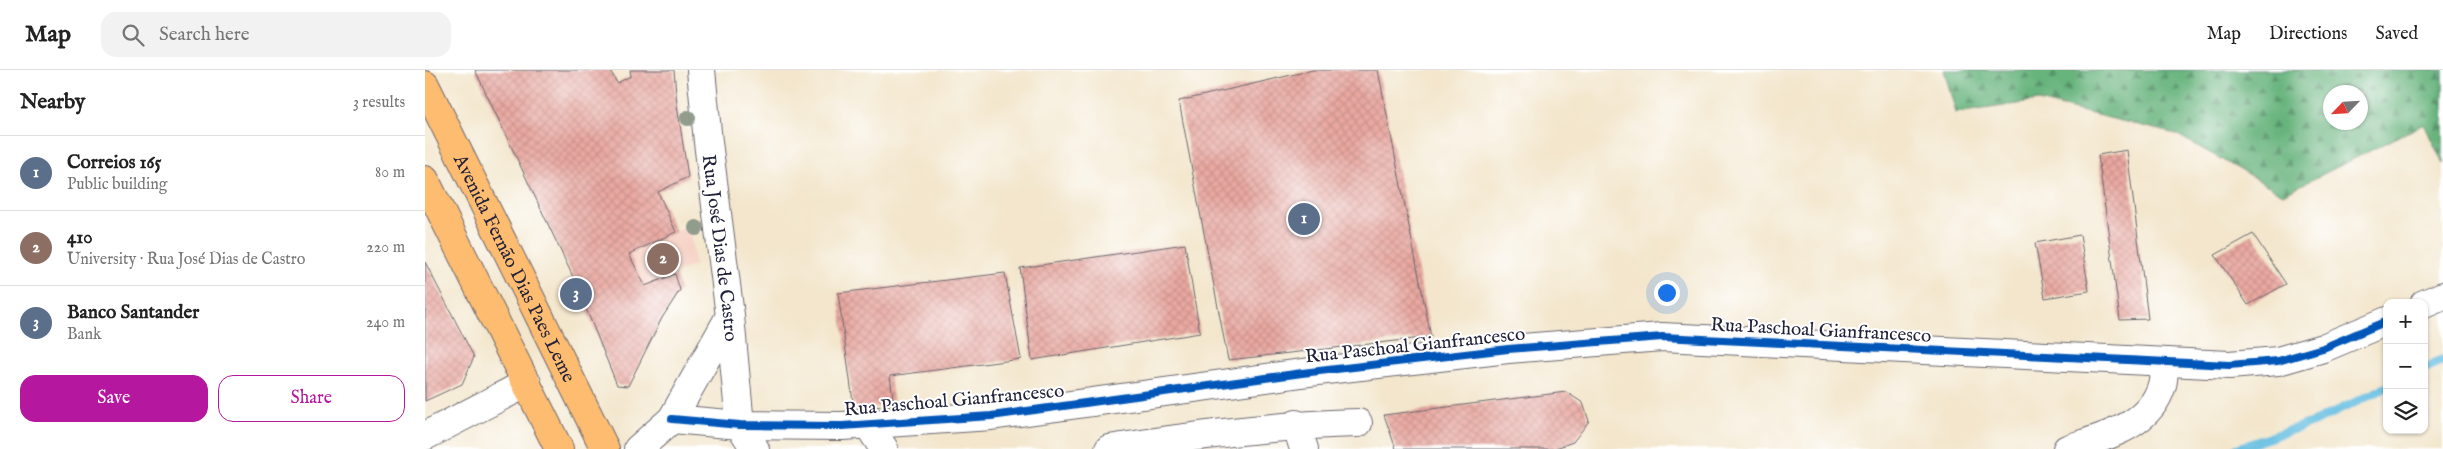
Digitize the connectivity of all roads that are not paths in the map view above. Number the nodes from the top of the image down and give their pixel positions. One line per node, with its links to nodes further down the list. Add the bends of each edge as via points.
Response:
1 (701, 70): 6 (street, Rua José Dias de Castro)
2 (425, 85): 17 (main road, Avenida Fernão Dias Paes Leme)
3 (425, 180): 9 (main road)
4 (2443, 296): 5 (street)
5 (2428, 302)
6 (730, 316): 10 (street); 13 (street, Rua José Dias de Castro)
7 (2383, 323): 8 (street, Rua Paschoal Gianfrancesco, via 2323,348 2277,361 2229,365)
8 (2164, 362): 11 (street, Rua Paschoal Gianfrancesco, via 1662,337 1508,349 1302,373 991,416); 22 (street, via 2163,384 2154,404 2136,421 2109,435)
9 (527, 384): 14 (street); 16 (main road)
10 (672, 419): 13 (street, Rua Paschoal Gianfrancesco); 18 (street)
11 (867, 423): 13 (street, Rua Paschoal Gianfrancesco, via 842,426); 20 (street)
12 (1358, 423): 15 (street)
13 (740, 425): 19 (street)
14 (425, 436)
15 (1300, 437): 21 (street, via 1200,435)
16 (559, 449)
17 (605, 449)
18 (638, 449)
19 (755, 449)
20 (884, 449)
21 (1109, 449)
22 (2067, 449)

